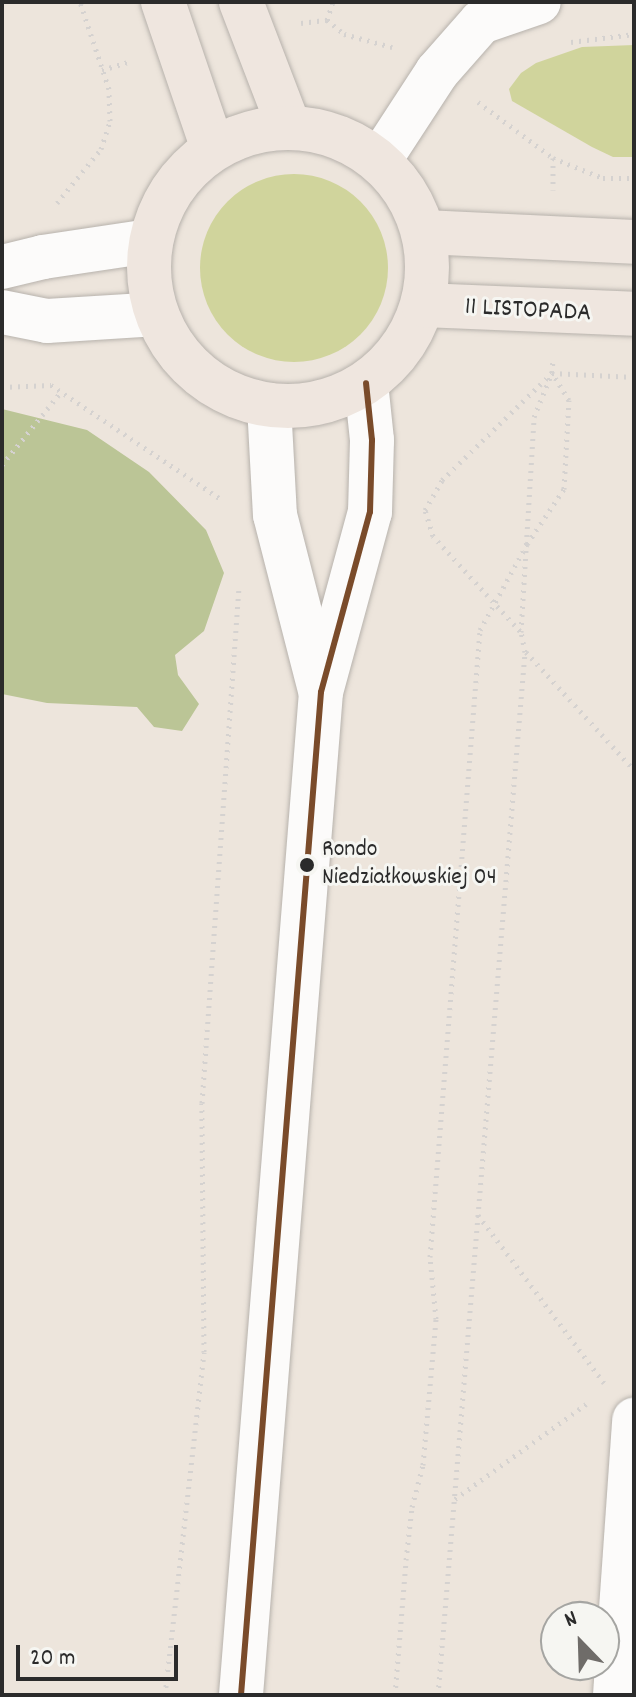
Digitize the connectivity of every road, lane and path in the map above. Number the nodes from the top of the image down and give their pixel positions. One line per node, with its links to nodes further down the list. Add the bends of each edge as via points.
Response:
1 (80, 2): 17 (path, via 109,89 110,121 101,149)
2 (163, 2): 13 (main road)
3 (241, 2): 12 (main road)
4 (333, 2): 7 (path)
5 (539, 2): 6 (street)
6 (468, 12): 14 (street, via 437,72)
7 (327, 20)
8 (634, 34): 9 (path)
9 (556, 45)
10 (490, 93): 11 (path)
11 (481, 104)
12 (289, 127): 13 (main road, via 250,133); 14 (main road, via 337,136)
13 (213, 149): 19 (main road, via 184,173 163,205)
14 (379, 161): 18 (main road, via 407,193)
15 (603, 178): 16 (path)
16 (634, 178)
17 (48, 210)
18 (424, 232): 20 (main road); 22 (main road, via 428,269)
19 (150, 241): 21 (street); 24 (main road, via 149,278)
20 (634, 242)
21 (2, 267)
22 (423, 305): 25 (main road, 11 LISTOPADA); 28 (main road, via 401,349)
23 (2, 312): 24 (street, via 47,321)
24 (157, 314): 31 (main road, via 174,348 200,375 233,395)
25 (634, 314)
26 (552, 373): 27 (path); 34 (path, via 534,417); 34 (path, via 569,400 564,489); 36 (path, via 442,480 425,510 433,536)
27 (634, 377)
28 (366, 383): 31 (main road, via 320,403); 39 (street, via 372,440 370,512)
29 (2, 387): 30 (path, via 51,385)
30 (61, 392): 32 (path); 33 (path)
31 (269, 405): 39 (street, via 275,515)
32 (2, 465)
33 (227, 503)
34 (527, 544): 36 (path); 37 (path)
35 (240, 574): 45 (path, via 202,1103 204,1352)
36 (493, 602): 37 (path); 47 (path, via 480,630 430,1257 436,1319)
37 (521, 632): 38 (path)
38 (525, 652): 40 (path); 41 (path)
39 (321, 692): 46 (street)
40 (634, 770)
41 (478, 1214): 43 (path); 44 (path)
42 (596, 1398): 44 (path)
43 (621, 1404): 49 (street)
44 (454, 1499): 48 (path)
45 (165, 1695)
46 (241, 1695)
47 (395, 1695)
48 (438, 1695)
49 (615, 1695)

